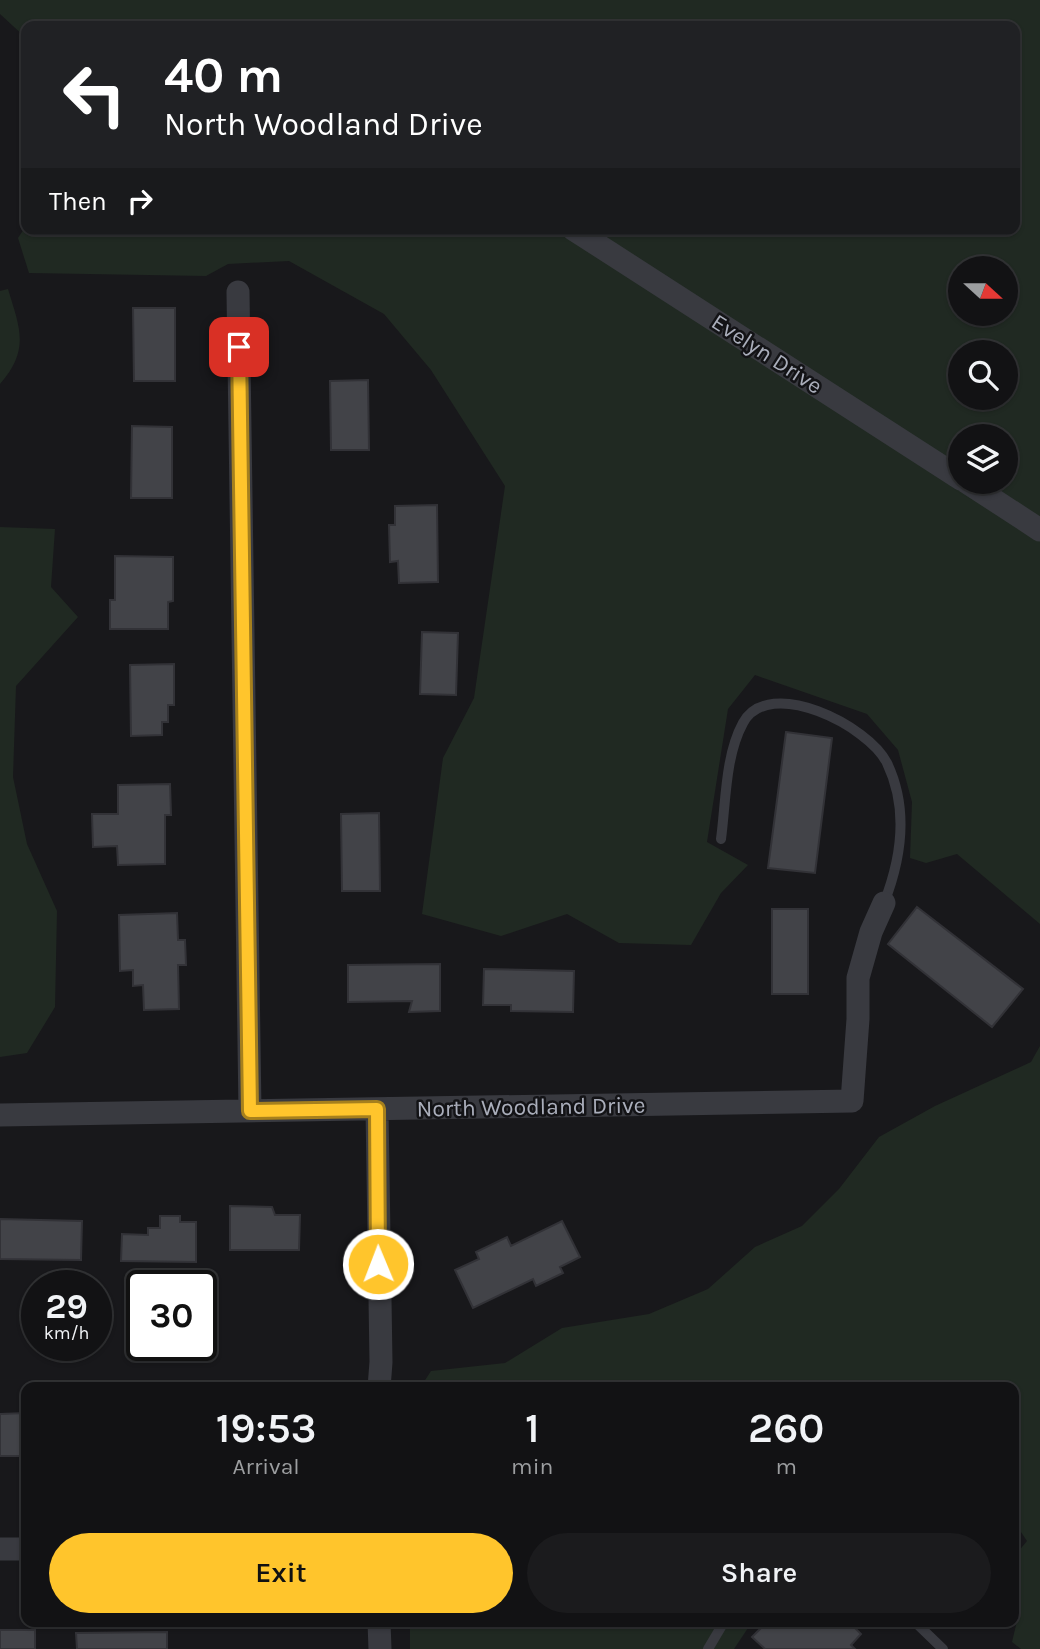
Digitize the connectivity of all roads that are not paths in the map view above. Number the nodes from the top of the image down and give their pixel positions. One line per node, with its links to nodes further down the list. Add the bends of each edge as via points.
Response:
1 (582, 235): 3 (street, Evelyn Drive)
2 (238, 292): 9 (street)
3 (948, 470)
4 (985, 494): 5 (street, Evelyn Drive)
5 (1040, 530)
6 (721, 839): 7 (lane, via 730,768 743,722 756,708 776,702 800,706 871,740 886,761 901,814 901,845)
7 (884, 903): 8 (street, North Woodland Drive, via 858,978 852,1101)
8 (377, 1109): 9 (street, North Woodland Drive); 11 (street)
9 (250, 1111): 10 (street, North Woodland Drive)
10 (0, 1115)
11 (379, 1382)
12 (0, 1549): 13 (street)
13 (21, 1549)
14 (379, 1627): 17 (street)
15 (721, 1627): 18 (lane)
16 (920, 1627): 19 (lane)
17 (380, 1649)
18 (708, 1649)
19 (943, 1649)

